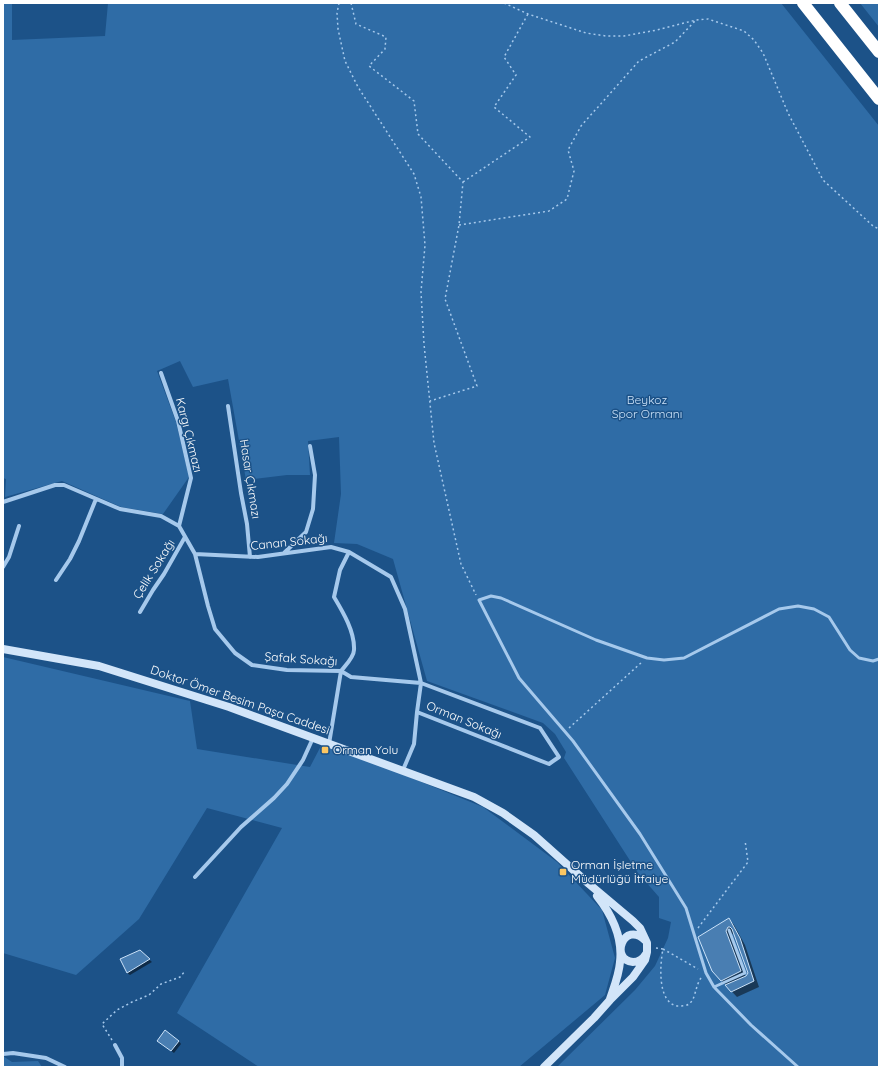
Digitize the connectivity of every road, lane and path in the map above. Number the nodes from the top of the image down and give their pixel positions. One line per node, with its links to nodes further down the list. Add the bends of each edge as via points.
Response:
1 (339, 3): 14 (path, via 338,29 345,61 358,87 414,174 421,197 425,245 421,292)
2 (351, 3): 10 (path, via 356,24 386,37 385,49 369,66 414,101 418,134)
3 (504, 3): 6 (path)
4 (802, 3): 9 (highway)
5 (840, 3): 8 (highway)
6 (528, 14): 7 (path, via 586,33 606,36 624,36); 10 (path, via 504,57 516,75 494,107 530,137)
7 (696, 20): 11 (path, via 675,42 639,61 581,126 568,150 574,171 568,199 549,211); 12 (path, via 708,20 744,31 754,40 763,53 788,113 823,180)
8 (879, 52)
9 (879, 99)
10 (463, 182): 11 (path)
11 (458, 225): 14 (path, via 445,299 477,386)
12 (879, 229)
13 (161, 373): 20 (street, Kargı Çıkmazı, via 178,421 191,478)
14 (430, 401): 28 (path, via 434,443 461,564)
15 (228, 406): 25 (street, Hasar Çıkmazı)
16 (310, 446): 23 (street, via 315,475 313,509 306,532)
17 (96, 499): 18 (street, via 64,485 54,485); 20 (street, via 120,509 161,516); 27 (street, via 79,541)
18 (3, 502)
19 (19, 526): 26 (street)
20 (179, 526): 21 (street)
21 (186, 537): 24 (street); 29 (street, Çelik Sokağı)
22 (349, 552): 23 (street, Canan Sokağı, via 331,547); 33 (street, via 340,570 334,597 352,633 354,651); 34 (street, Canan Sokağı, via 391,578 404,609)
23 (284, 553): 25 (street, Canan Sokağı)
24 (195, 554): 25 (street, Canan Sokağı); 33 (street, Şafak Sokağı, via 215,630 235,653 252,665 288,670)
25 (250, 557)
26 (3, 567)
27 (56, 580)
28 (479, 600): 31 (lane, via 490,596 501,598 596,640); 36 (lane, via 519,678)
29 (140, 612)
30 (3, 649): 37 (street, Doktor Ömer Besim Paşa Caddesi, via 99,666 229,707)
31 (647, 658): 32 (lane, via 684,658 779,609 798,606 814,609 829,617 850,650 859,658 872,661); 36 (path)
32 (879, 659)
33 (342, 671): 34 (street, Şafak Sokağı, via 350,677); 38 (street)
34 (421, 683): 35 (street, Canan Sokağı); 39 (street, Şafak Sokağı, via 540,728)
35 (418, 712): 39 (street, Orman Sokağı, via 549,764); 40 (street, Orman Sokağı, via 414,744)
36 (565, 732): 45 (lane, via 640,834 686,908)
37 (313, 738): 38 (street, Doktor Ömer Besim Paşa Caddesi); 42 (street, via 303,760 287,784 241,827)
38 (330, 744): 40 (street, Doktor Ömer Besim Paşa Caddesi)
39 (559, 757)
40 (402, 771): 43 (street, Doktor Ömer Besim Paşa Caddesi, via 474,797 504,813 534,835)
41 (745, 840): 45 (path, via 748,862)
42 (195, 877)
43 (588, 884): 46 (street, Doktor Ömer Besim Paşa Caddesi, via 640,928); 47 (street, via 607,908 616,926)
44 (729, 930): 51 (lane, via 745,973)
45 (694, 933): 50 (lane)
46 (647, 947): 47 (street, via 645,940 638,935 630,935 623,939); 47 (street, via 645,956 634,962 622,955); 48 (path); 52 (street, via 645,960 633,977)
47 (620, 948): 52 (street, via 618,974)
48 (663, 949): 50 (path); 50 (path, via 661,984 664,994 675,1006 689,1004 694,998 698,982)
49 (185, 971): 53 (path, via 180,977 161,984 149,995 117,1010 102,1024)
50 (706, 972): 51 (lane)
51 (714, 987): 58 (lane)
52 (610, 1000): 57 (street)
53 (115, 1045): 56 (street, via 122,1058)
54 (3, 1054): 55 (street, via 46,1058)
55 (66, 1067)
56 (122, 1067)
57 (544, 1067)
58 (798, 1067)

